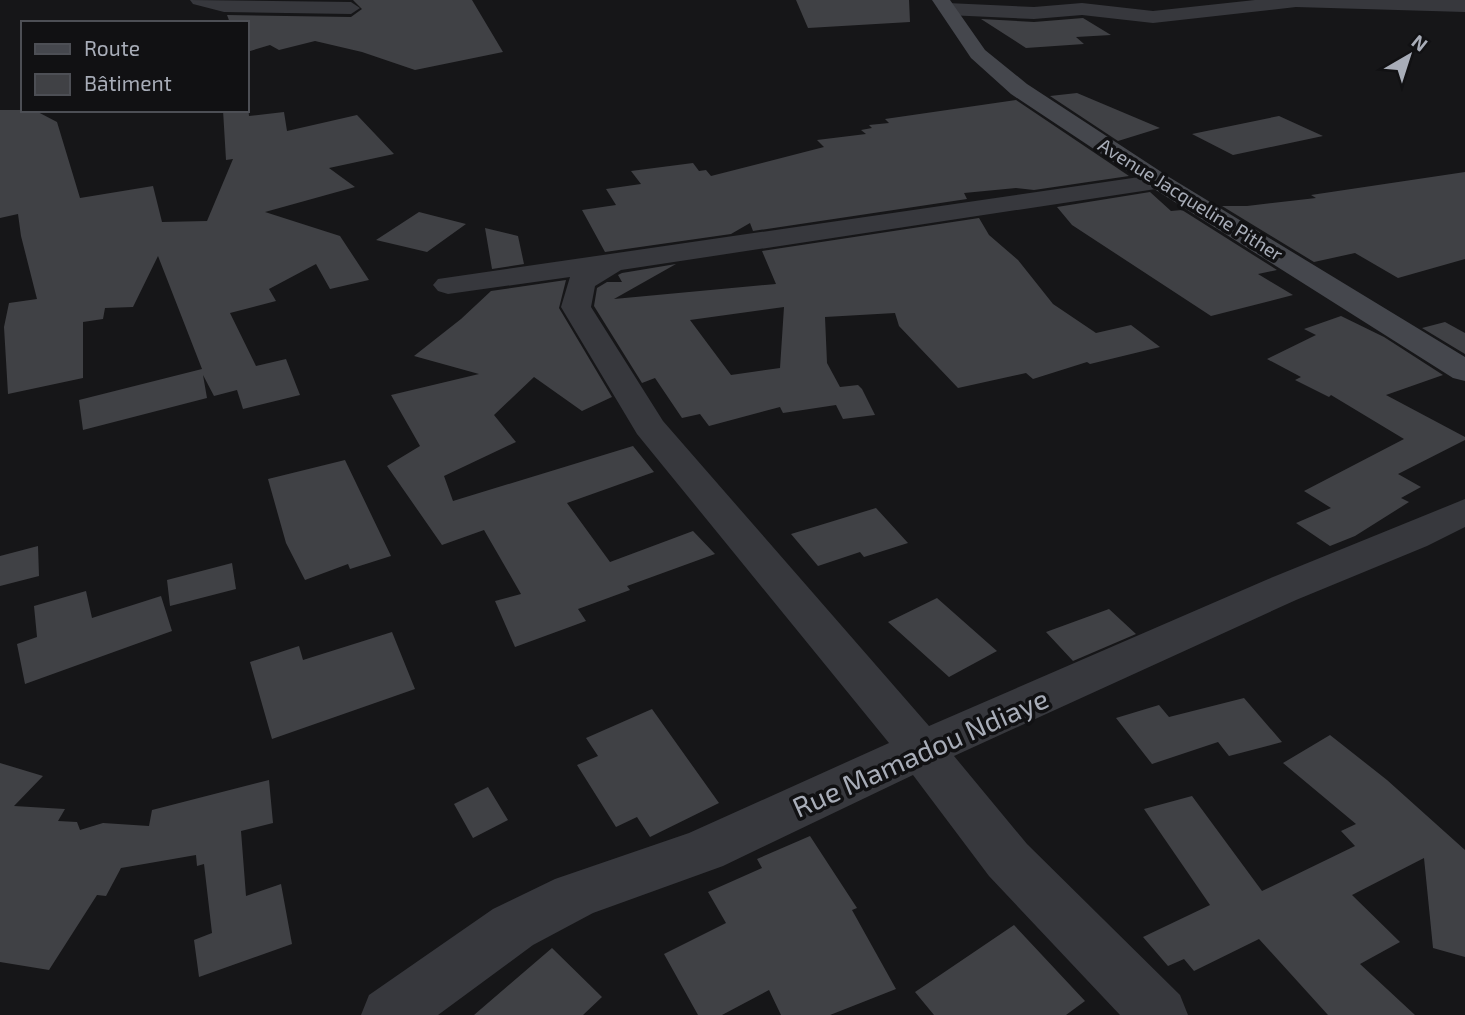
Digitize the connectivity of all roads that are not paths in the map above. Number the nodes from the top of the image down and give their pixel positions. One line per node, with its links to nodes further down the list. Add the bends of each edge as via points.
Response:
1 (199, 0): 4 (street, via 242,7)
2 (944, 5): 3 (street, via 1034,13 1082,9 1153,17 1296,1); 5 (street, Avenue Jacqueline Pither, via 978,54 1001,76)
3 (1465, 6)
4 (351, 8)
5 (1160, 182): 6 (street); 8 (street, Avenue Jacqueline Pither)
6 (611, 264): 7 (street); 10 (street, via 581,282 576,307 649,427)
7 (448, 285)
8 (1465, 371)
9 (1465, 511): 10 (street, Rue Mamadou Ndiaye)
10 (919, 751): 11 (street, Rue Mamadou Ndiaye, via 705,850 574,895 513,927); 12 (street, via 1008,860)
11 (390, 1015)
12 (1158, 1015)

